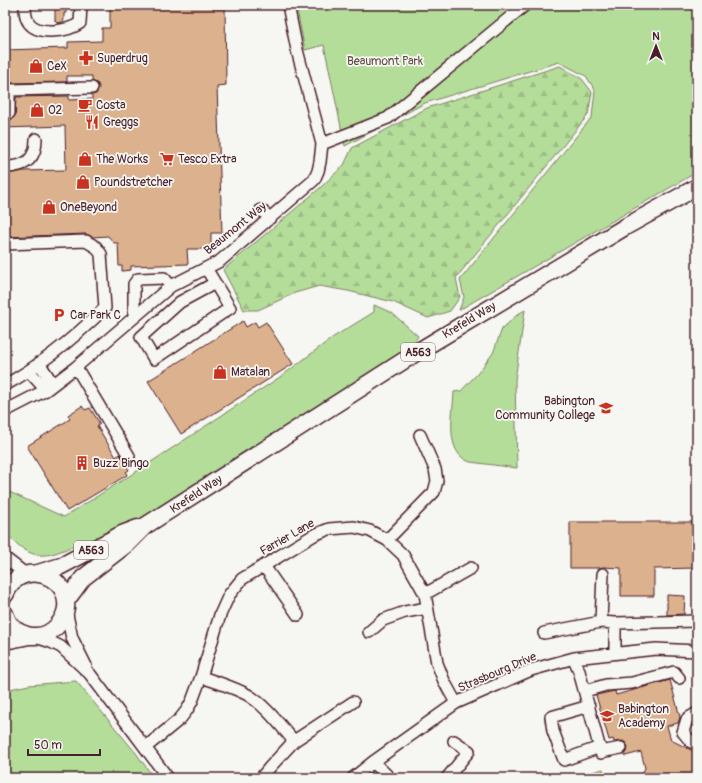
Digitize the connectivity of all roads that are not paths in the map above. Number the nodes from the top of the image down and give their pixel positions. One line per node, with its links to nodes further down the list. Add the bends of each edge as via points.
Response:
1 (25, 5): 2 (street, via 30,24 40,30 50,31 75,27 80,23)
2 (81, 5)
3 (288, 5): 8 (street, Beaumont Way)
4 (525, 5): 8 (street, via 388,118)
5 (92, 88): 6 (street, via 9,90 9,113)
6 (5, 113)
7 (36, 139): 9 (street, via 36,148 23,165)
8 (322, 144): 12 (street, Beaumont Way, via 314,180)
9 (5, 167)
10 (697, 187): 26 (highway, Krefeld Way / A563, via 422,349)
11 (261, 210): 12 (street)
12 (270, 218): 14 (street, Beaumont Way, via 220,261)
13 (5, 244): 18 (street, via 86,241 96,247 101,254 105,308 79,333)
14 (206, 268): 15 (street); 16 (street, Beaumont Way)
15 (215, 283): 15 (street, via 230,308 154,359 141,337 180,302)
16 (171, 286): 17 (street, Beaumont Way); 17 (street, via 164,278 138,279 134,284)
17 (134, 317): 19 (street, Beaumont Way)
18 (39, 363): 20 (street); 22 (street)
19 (76, 367): 22 (street, Beaumont Way); 25 (street)
20 (29, 371): 21 (street); 22 (street)
21 (5, 386)
22 (50, 387): 23 (street, Beaumont Way)
23 (5, 410)
24 (420, 435): 27 (street, via 435,469 437,481 434,492)
25 (129, 456)
26 (145, 526): 31 (highway, Krefeld Way / A563, via 122,534 61,566); 35 (highway, Krefeld Way / A563, via 127,544 83,578)
27 (387, 540): 29 (street, Farrier Lane, via 370,531 354,527 330,528 308,538); 33 (street, Farrier Lane, via 403,555)
28 (5, 558): 31 (street, via 23,572)
29 (264, 566): 38 (street); 50 (street, Farrier Lane, via 242,579 229,595 220,615)
30 (471, 568): 33 (street)
31 (35, 574): 34 (highway, Krefeld Way, via 17,579); 35 (highway, via 54,580 61,588)
32 (603, 574): 40 (street)
33 (425, 594): 36 (street, Farrier Lane)
34 (5, 595)
35 (66, 605): 44 (highway, Krefeld Way, via 63,618 53,630); 49 (street, via 72,638)
36 (427, 608): 42 (street, via 404,612 383,620); 54 (street, Farrier Lane, via 437,663)
37 (5, 614): 44 (highway, via 13,628)
38 (298, 615)
39 (697, 621): 41 (street)
40 (601, 622): 41 (street); 43 (street)
41 (615, 623): 47 (street)
42 (369, 632)
43 (544, 633)
44 (32, 636): 45 (highway); 49 (street, via 61,647)
45 (5, 642)
46 (697, 651): 47 (street, Strasbourg Drive, via 656,649)
47 (615, 653): 48 (street, Strasbourg Drive)
48 (574, 658): 52 (street); 54 (street, Strasbourg Drive, via 531,670)
49 (90, 674): 60 (street)
50 (201, 677): 57 (street, via 248,695 260,704); 60 (street, Farrier Lane, via 192,701 180,719)
51 (679, 678): 52 (street, via 674,672)
52 (585, 691): 55 (street)
53 (353, 702): 57 (street)
54 (456, 703): 63 (street, Strasbourg Drive)
55 (589, 706): 62 (street); 62 (street, via 551,717 554,730 564,760)
56 (697, 713): 59 (street, via 687,719 683,732 691,742)
57 (294, 741): 65 (street)
58 (454, 741): 68 (street, via 469,751)
59 (697, 742)
60 (146, 747): 64 (street)
61 (621, 748): 62 (street)
62 (601, 751)
63 (373, 762): 66 (street, Strasbourg Drive); 67 (street)
64 (168, 778)
65 (261, 778)
66 (353, 778)
67 (390, 778)
68 (447, 778)

